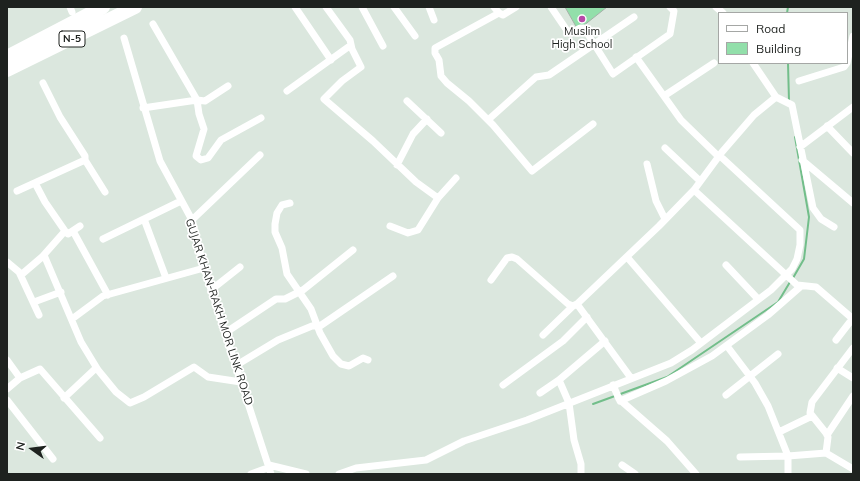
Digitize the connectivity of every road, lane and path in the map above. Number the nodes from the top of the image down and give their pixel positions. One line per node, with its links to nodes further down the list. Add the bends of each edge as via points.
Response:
1 (103, 7): 12 (highway, N-5)
2 (135, 7): 16 (highway, N-5)
3 (295, 7): 26 (street)
4 (326, 7): 20 (street, via 350,40)
5 (362, 7): 22 (street)
6 (394, 7): 17 (street)
7 (429, 7): 14 (street)
8 (516, 7): 11 (street, via 507,14)
9 (551, 7): 21 (street, via 568,32 584,28)
10 (670, 7): 24 (street, via 674,11 670,34)
11 (496, 10): 43 (street, via 435,48 443,79)
12 (73, 13): 16 (highway); 23 (highway, N-5)
13 (634, 17): 21 (street)
14 (434, 20)
15 (153, 24): 37 (street)
16 (84, 34): 30 (highway, N-5)
17 (415, 36)
18 (124, 38): 40 (street, GUJAR KHAN-RAKH MOR LINK ROAD)
19 (851, 41): 25 (street)
20 (350, 45): 26 (street); 55 (street, via 361,67 324,99)
21 (594, 45): 24 (street, via 613,74); 43 (street, via 549,75 536,77)
22 (383, 46)
23 (7, 57)
24 (636, 57): 35 (street)
25 (848, 58)
26 (330, 60): 34 (street)
27 (714, 63): 35 (street)
28 (754, 64): 36 (street)
29 (846, 64): 31 (street)
30 (7, 70)
31 (799, 81)
32 (43, 83): 52 (street)
33 (228, 86): 37 (street, via 205,101)
34 (287, 91)
35 (664, 96): 51 (street, via 681,120)
36 (778, 98): 47 (street, via 792,105); 51 (street, via 754,114)
37 (197, 100): 40 (street); 41 (street, via 204,128 197,152 199,160 208,158 220,140)
38 (407, 101): 42 (street)
39 (853, 107): 45 (street)
40 (143, 108): 63 (street, GUJAR KHAN-RAKH MOR LINK ROAD, via 160,161)
41 (261, 118)
42 (427, 119): 46 (street); 55 (street, via 413,134)
43 (488, 120): 44 (street, via 532,171)
44 (593, 124)
45 (827, 126): 47 (street); 49 (street)
46 (441, 133)
47 (800, 147): 53 (street)
48 (665, 148): 57 (street)
49 (853, 153)
50 (260, 154): 68 (street)
51 (719, 156): 57 (street); 83 (street, via 800,230 797,259)
52 (85, 160): 58 (street); 61 (street)
53 (802, 160): 65 (street); 71 (street, via 813,208 821,219)
54 (647, 164): 67 (street, via 656,201)
55 (397, 165): 62 (street)
56 (456, 178): 62 (street)
57 (700, 181): 59 (street)
58 (35, 183): 60 (street); 72 (street, via 45,202)
59 (694, 190): 67 (street); 83 (street)
60 (17, 191)
61 (105, 192)
62 (438, 198): 70 (street, via 414,233)
63 (181, 201): 66 (street); 68 (street, GUJAR KHAN-RAKH MOR LINK ROAD)
64 (290, 203): 89 (street, via 282,205 277,213 275,232 282,248 285,271)
65 (853, 203)
66 (144, 219): 73 (street); 84 (street)
67 (666, 219): 76 (street)
68 (192, 220): 80 (street, GUJAR KHAN-RAKH MOR LINK ROAD)
69 (80, 226): 72 (street)
70 (390, 226)
71 (834, 227)
72 (69, 231): 75 (street); 90 (street)
73 (103, 239)
74 (353, 250): 89 (street)
75 (44, 255): 81 (street); 88 (street)
76 (627, 257): 93 (street); 103 (street)
77 (7, 262): 81 (street)
78 (726, 265): 91 (street)
79 (240, 267): 87 (street)
80 (204, 268): 84 (street); 87 (street, GUJAR KHAN-RAKH MOR LINK ROAD)
81 (21, 275): 92 (street)
82 (393, 276): 98 (street)
83 (787, 276): 86 (street); 91 (street)
84 (166, 278): 90 (street)
85 (491, 280): 93 (street, via 507,258 512,257 568,304)
86 (798, 285): 96 (street, via 816,287); 104 (street, via 768,315)
87 (211, 290): 99 (street, GUJAR KHAN-RAKH MOR LINK ROAD)
88 (61, 292): 92 (street); 97 (street)
89 (300, 292): 98 (street); 99 (street, via 286,299 276,300)
90 (108, 295): 97 (street)
91 (758, 299): 103 (street)
92 (34, 302): 94 (street)
93 (575, 305): 95 (street); 100 (street)
94 (39, 315)
95 (587, 317): 102 (street); 120 (street, via 563,341)
96 (853, 318): 101 (street)
97 (72, 319): 112 (street, via 81,342)
98 (317, 326): 109 (street, via 333,356 342,364 349,366 363,358); 111 (street, via 278,340)
99 (225, 333): 111 (street, GUJAR KHAN-RAKH MOR LINK ROAD)
100 (543, 334)
101 (836, 340)
102 (605, 341): 116 (street); 118 (street)
103 (701, 343): 107 (street)
104 (727, 346): 110 (street); 114 (street)
105 (853, 348): 113 (street)
106 (778, 354): 114 (street)
107 (687, 356): 110 (street); 116 (street)
108 (7, 360): 115 (street)
109 (368, 360)
110 (694, 364): 128 (street, via 666,381)
111 (235, 366): 119 (street, GUJAR KHAN-RAKH MOR LINK ROAD)
112 (96, 368): 119 (street, via 116,392 130,403 194,367 208,377); 126 (street)
113 (837, 368): 117 (street); 130 (street, via 812,402)
114 (749, 375): 124 (street); 131 (street, via 768,406)
115 (20, 378): 122 (street); 126 (street, via 40,369)
116 (631, 378): 121 (street)
117 (853, 378)
118 (559, 380): 123 (street); 129 (street)
119 (241, 382): 139 (street, GUJAR KHAN-RAKH MOR LINK ROAD)
120 (503, 385)
121 (614, 388): 128 (street); 129 (street)
122 (7, 389)
123 (540, 393)
124 (726, 394)
125 (853, 396): 132 (street)
126 (64, 398): 133 (street)
127 (7, 400): 137 (street)
128 (620, 400): 146 (street)
129 (570, 405): 143 (street, via 464,441 426,460 356,468); 144 (street)
130 (812, 416): 131 (street); 132 (street)
131 (779, 432): 135 (street)
132 (827, 435): 134 (street)
133 (100, 438)
134 (826, 453): 135 (street); 140 (street)
135 (788, 456): 136 (street); 147 (street)
136 (740, 457)
137 (53, 460)
138 (622, 465): 145 (street)
139 (270, 469): 141 (street); 142 (street)
140 (851, 469)
141 (251, 474)
142 (306, 474)
143 (339, 474)
144 (581, 474)
145 (635, 474)
146 (696, 474)
147 (788, 474)

